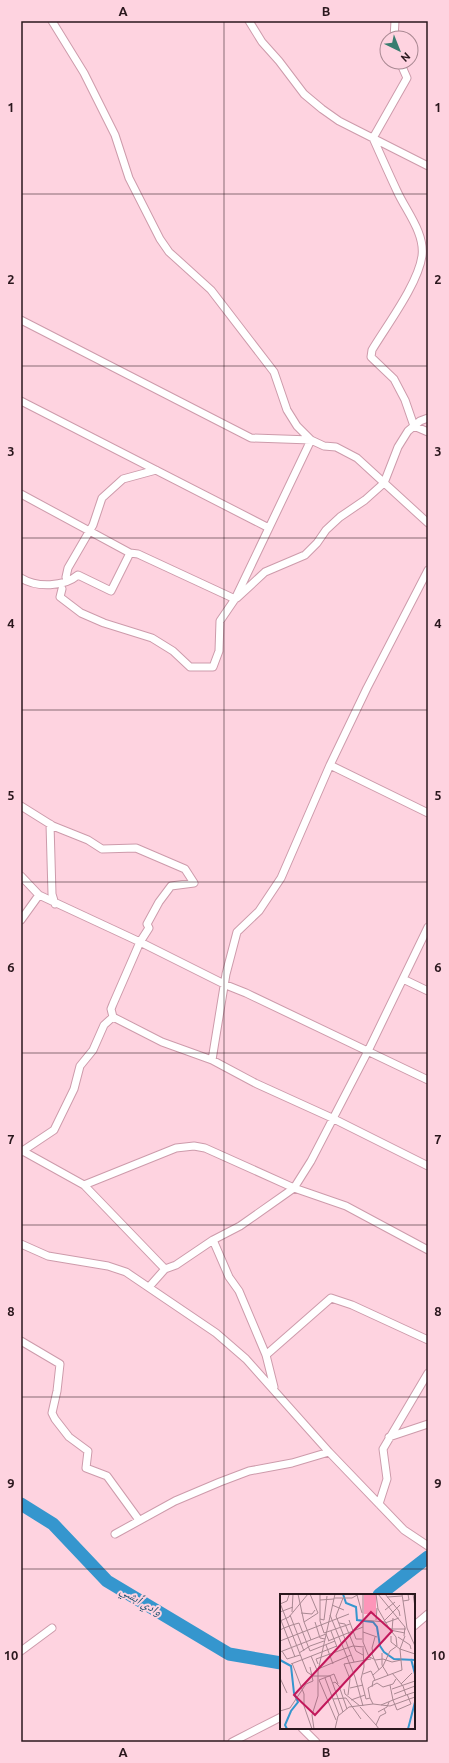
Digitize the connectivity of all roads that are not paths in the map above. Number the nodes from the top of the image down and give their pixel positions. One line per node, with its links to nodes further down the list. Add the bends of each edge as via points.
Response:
1 (52, 21): 11 (street, via 84,73 115,134 129,178 160,239 169,252 211,290 274,372 287,410)
2 (249, 21): 4 (street, via 262,42 304,94 339,121)
3 (404, 70): 4 (street, via 407,78)
4 (373, 138): 5 (street); 9 (street, via 416,226 422,254 412,284 372,350 371,357 394,380 405,400)
5 (428, 166)
6 (21, 320): 11 (street, via 251,438)
7 (21, 401): 12 (street)
8 (428, 418): 9 (street)
9 (414, 426): 10 (street); 13 (street, via 398,447)
10 (428, 432)
11 (311, 440): 13 (street, via 344,450 357,458); 16 (street)
12 (156, 470): 16 (street); 17 (street, via 123,479 102,498)
13 (384, 483): 15 (street); 23 (street, via 340,517 305,555 265,572)
14 (21, 494): 17 (street)
15 (428, 522)
16 (269, 528): 23 (street)
17 (89, 531): 18 (street); 20 (street)
18 (130, 553): 21 (street, via 111,591 78,575 57,584); 23 (street, via 138,554)
19 (428, 570): 24 (street)
20 (66, 576)
21 (23, 580)
22 (62, 589): 23 (street, via 60,597 81,613 152,638 173,651 190,667 213,667 219,651 220,621)
23 (235, 599)
24 (330, 765): 26 (street); 35 (street, via 281,878 259,911 237,932 226,974)
25 (21, 806): 27 (street)
26 (428, 813)
27 (50, 824): 30 (street, via 52,894); 33 (street, via 88,840 102,849 136,848 185,869 194,883 171,886 159,902)
28 (21, 876): 29 (street)
29 (39, 895): 30 (street); 31 (street)
30 (55, 904): 33 (street)
31 (21, 920)
32 (428, 927): 34 (street)
33 (140, 942): 35 (street); 37 (street, via 113,1004)
34 (403, 979): 36 (street); 38 (street)
35 (226, 985): 38 (street); 39 (street)
36 (428, 991)
37 (112, 1017): 39 (street, via 162,1042); 42 (street, via 104,1025 93,1050 80,1066 74,1090 54,1130)
38 (368, 1051): 40 (street); 41 (street)
39 (212, 1060): 41 (street)
40 (428, 1080)
41 (332, 1118): 43 (street); 45 (street, via 311,1161)
42 (21, 1151): 44 (street)
43 (428, 1166)
44 (84, 1186): 45 (street, via 176,1148 194,1146 205,1148); 49 (street)
45 (294, 1188): 46 (street, via 240,1226); 48 (street, via 346,1206)
46 (213, 1240): 49 (street, via 176,1265); 53 (street, via 229,1276 239,1291)
47 (21, 1244): 50 (street, via 48,1256 108,1266 126,1272)
48 (428, 1250)
49 (165, 1269): 50 (street)
50 (149, 1287): 55 (street, via 216,1333)
51 (428, 1340): 53 (street, via 331,1298)
52 (21, 1341): 60 (street, via 60,1364 52,1412 55,1419 69,1437 88,1451 86,1468 107,1476)
53 (266, 1355): 55 (street)
54 (428, 1373): 57 (street)
55 (274, 1388): 58 (street)
56 (428, 1424): 57 (street)
57 (389, 1437): 59 (street, via 383,1449 387,1479)
58 (329, 1452): 59 (street); 60 (street, via 292,1463 249,1471 175,1501)
59 (379, 1504): 62 (street, via 404,1530)
60 (139, 1520): 61 (street)
61 (115, 1534)
62 (428, 1546)
63 (428, 1614): 64 (street)
64 (415, 1625)
65 (52, 1628): 66 (street)
66 (21, 1651)
67 (280, 1718): 69 (street)
68 (304, 1729): 70 (street)
69 (232, 1742)
70 (316, 1742)

